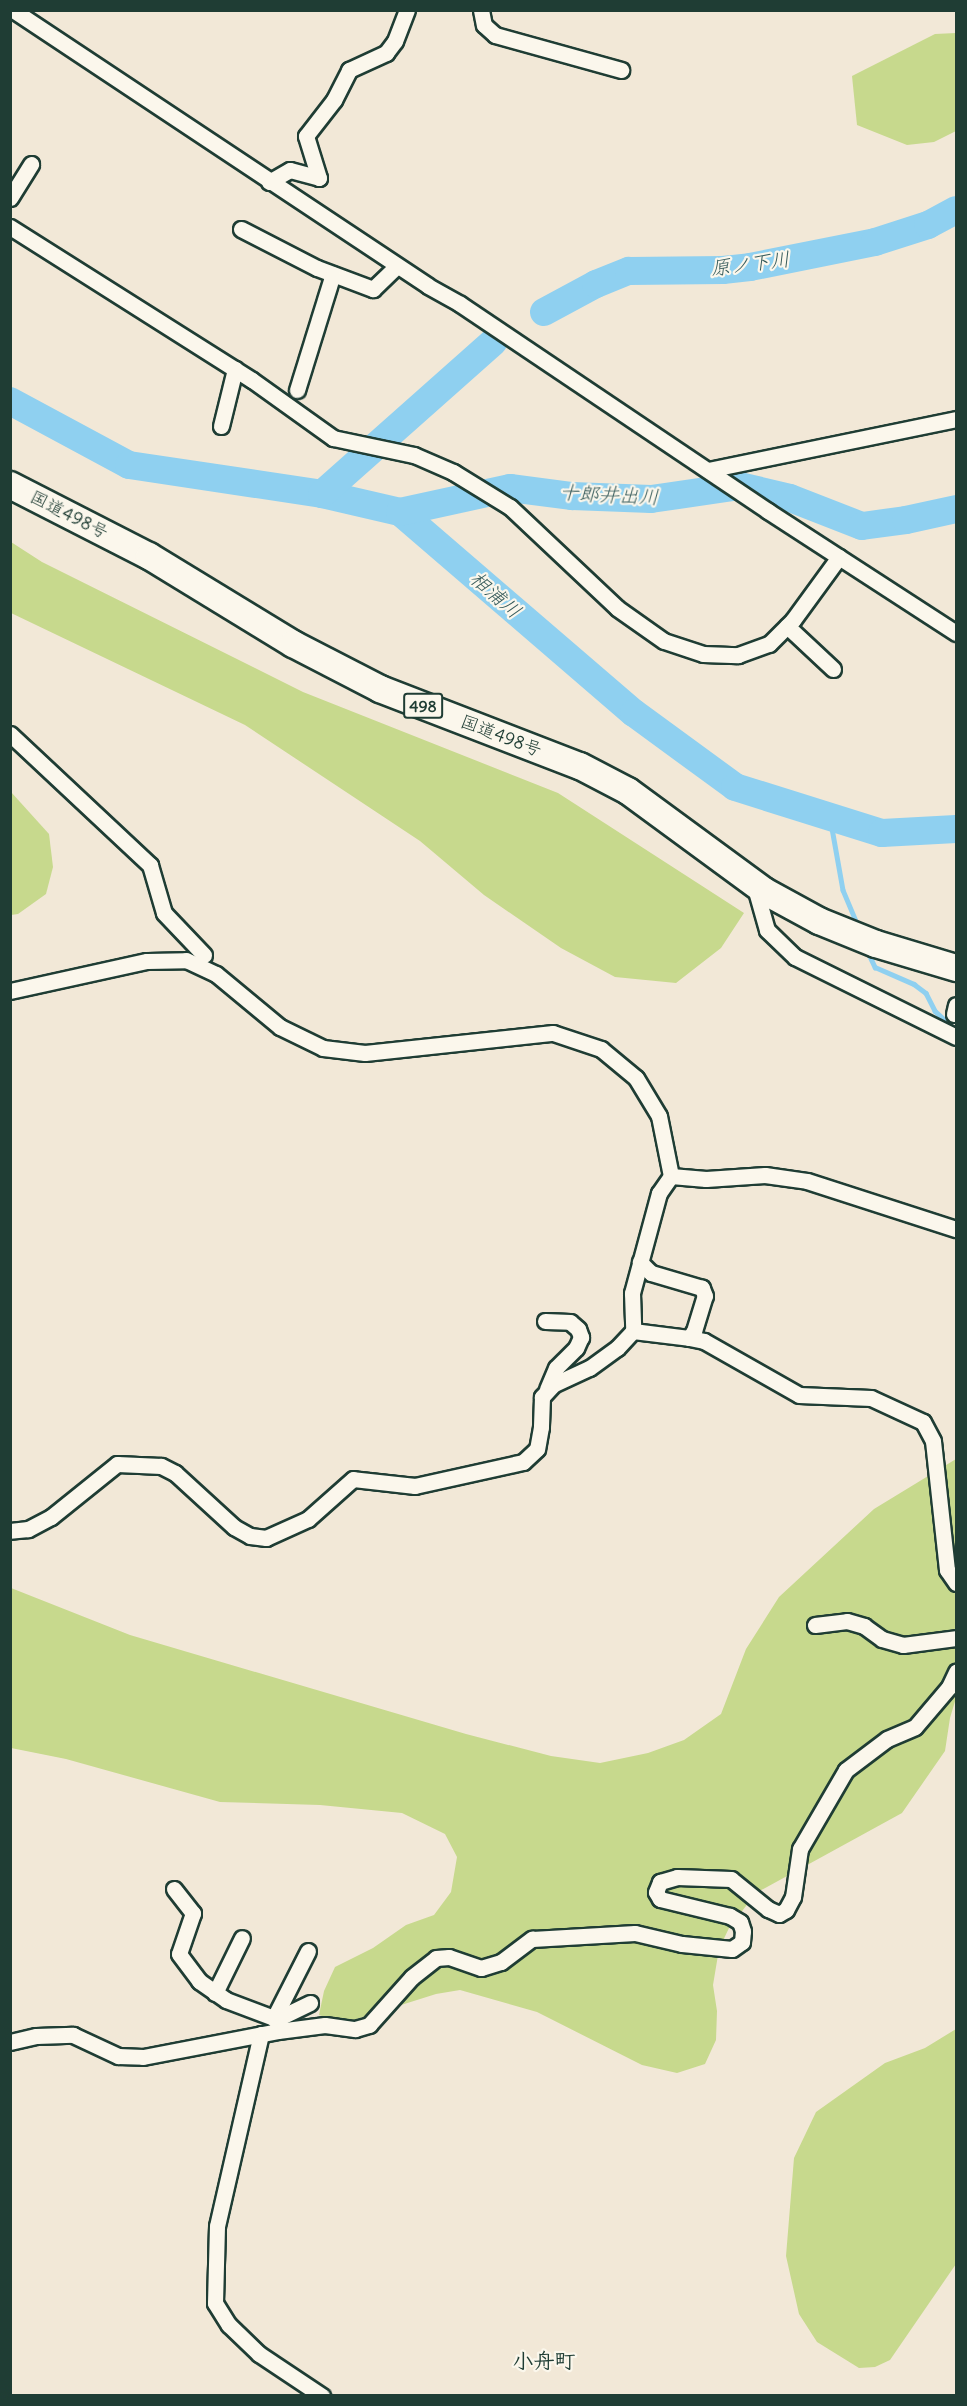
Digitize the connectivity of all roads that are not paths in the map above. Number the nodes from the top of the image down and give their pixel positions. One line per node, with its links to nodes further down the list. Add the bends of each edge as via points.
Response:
1 (13, 10): 6 (street)
2 (406, 10): 6 (street, via 395,41 386,53 349,70 334,100 306,136 319,178 290,170)
3 (481, 10): 4 (street, via 484,25 495,35)
4 (621, 70)
5 (31, 164): 7 (street)
6 (269, 182): 10 (street)
7 (10, 198)
8 (10, 227): 12 (street)
9 (240, 229): 11 (street)
10 (397, 266): 11 (street, via 373,289); 16 (street)
11 (333, 274): 13 (street)
12 (235, 369): 15 (street); 19 (street, via 333,438 414,455 453,472 501,501 617,608 664,641 703,654 738,655 769,644)
13 (297, 390)
14 (957, 419): 16 (street)
15 (221, 426)
16 (708, 470): 18 (street)
17 (10, 485): 23 (highway, 国道498号 / 498, via 149,556 293,644 380,689 580,766 628,791)
18 (839, 557): 19 (street); 20 (street)
19 (787, 626): 21 (street)
20 (957, 633)
21 (833, 669)
22 (10, 734): 24 (street, via 150,865 164,913)
23 (754, 883): 25 (highway, 国道498号 / 498, via 832,927 876,944); 27 (street, via 767,930 795,957)
24 (204, 955)
25 (955, 965)
26 (10, 991): 28 (street, via 147,960 186,960 216,974 280,1027 322,1048 365,1053 553,1033 601,1049 636,1078 659,1116)
27 (957, 1037)
28 (671, 1176): 29 (street, via 706,1179 765,1175 807,1181); 30 (street, via 659,1193)
29 (957, 1229)
30 (640, 1262): 32 (street, via 632,1293); 33 (street, via 651,1273 702,1288 705,1296)
31 (545, 1321): 34 (street, via 570,1322 581,1337 576,1348 556,1368)
32 (633, 1332): 33 (street); 34 (street, via 589,1368 554,1384)
33 (689, 1338): 36 (street, via 704,1341 798,1395 871,1398 923,1422 933,1441 947,1570)
34 (544, 1394): 35 (street, via 537,1449 523,1462 415,1486 353,1479 309,1519 266,1538 250,1536 234,1527 175,1473 161,1466 131,1462 117,1464 51,1518 28,1529)
35 (10, 1531)
36 (957, 1583)
37 (815, 1625): 38 (street, via 847,1621 903,1645)
38 (957, 1638)
39 (957, 1672): 45 (street, via 915,1727 886,1738 846,1770 800,1849 794,1897 786,1910 779,1914 768,1910 731,1879 678,1877 660,1882 656,1893 660,1899 730,1916 740,1922 742,1942 732,1948 682,1944 635,1933 532,1939 501,1962 481,1968 449,1957 436,1958 412,1977 369,2025 355,2029)
40 (174, 1889): 43 (street, via 193,1913 179,1954 199,1981)
41 (242, 1938): 43 (street)
42 (308, 1951): 45 (street)
43 (215, 1993): 45 (street)
44 (310, 2003): 45 (street)
45 (276, 2025): 46 (street)
46 (261, 2034): 47 (street, via 143,2057 118,2056 73,2035 36,2036); 48 (street, via 217,2226 215,2303 229,2325 259,2354)
47 (10, 2042)
48 (322, 2396)

